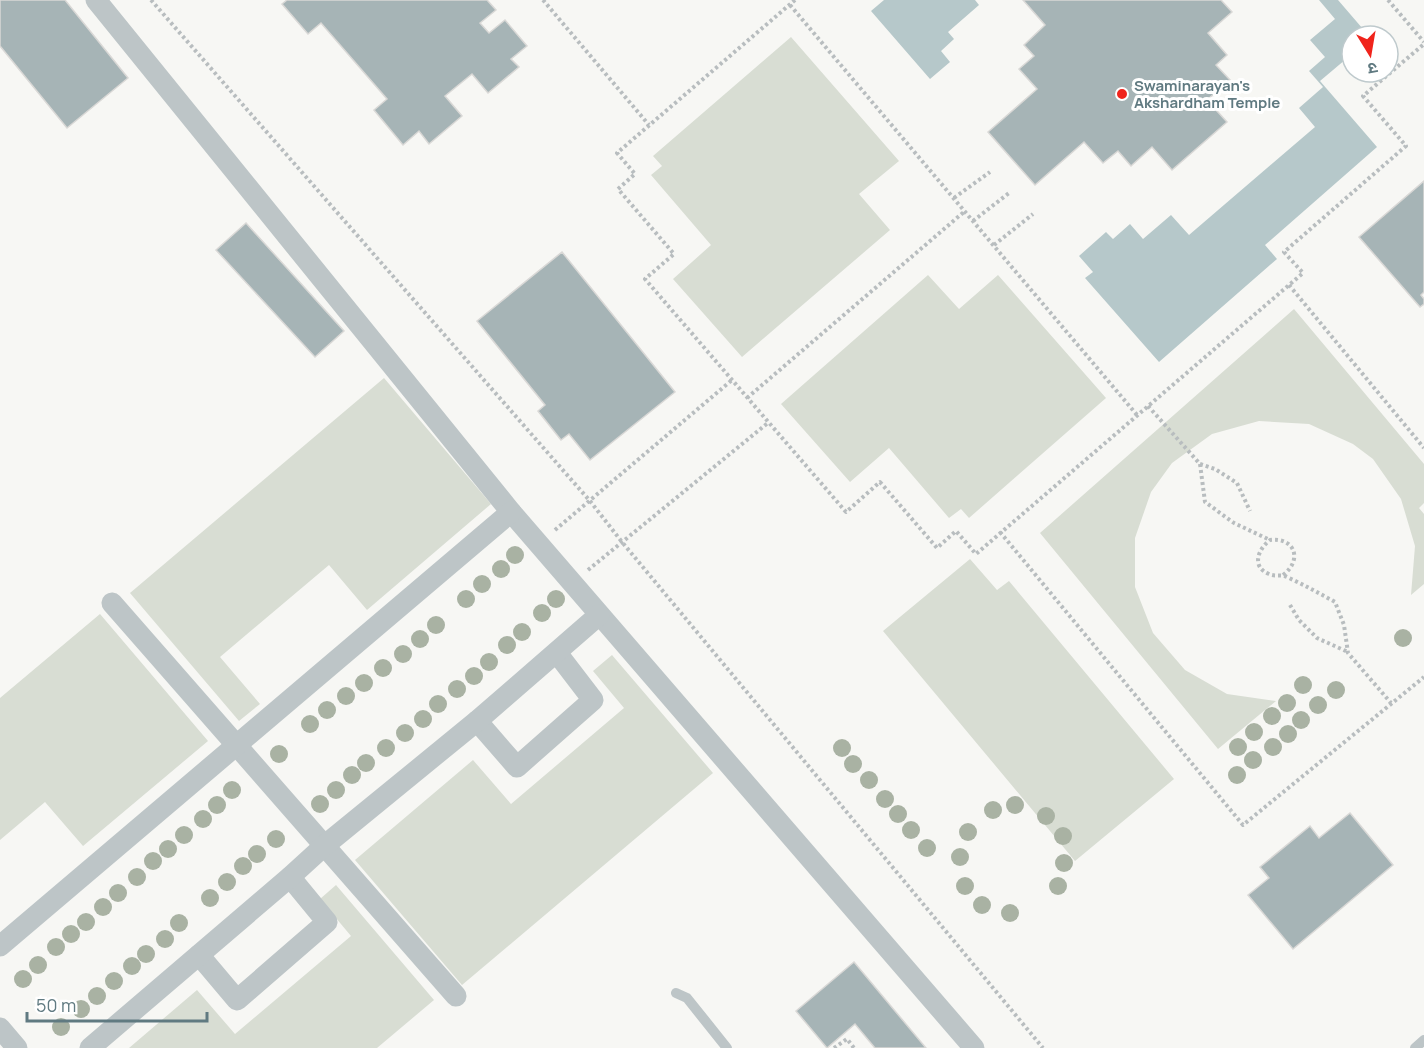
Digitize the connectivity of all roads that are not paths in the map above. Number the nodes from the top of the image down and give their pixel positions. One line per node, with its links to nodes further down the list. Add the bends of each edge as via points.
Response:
1 (96, 0): 2 (street)
2 (511, 512): 4 (street); 7 (street)
3 (112, 603): 7 (street)
4 (599, 615): 5 (street); 19 (street)
5 (556, 653): 6 (street); 6 (street, via 593,700 517,767)
6 (477, 721): 8 (street)
7 (236, 745): 8 (street); 10 (street)
8 (324, 846): 9 (street); 13 (street)
9 (290, 878): 11 (street); 11 (street, via 327,922 237,1000)
10 (0, 946)
11 (199, 955): 17 (street)
12 (676, 993): 18 (lane, via 687,998)
13 (456, 996)
14 (0, 1029): 16 (street)
15 (1424, 1040): 20 (lane)
16 (17, 1048)
17 (90, 1048)
18 (727, 1048)
19 (974, 1048)
20 (1415, 1048)

